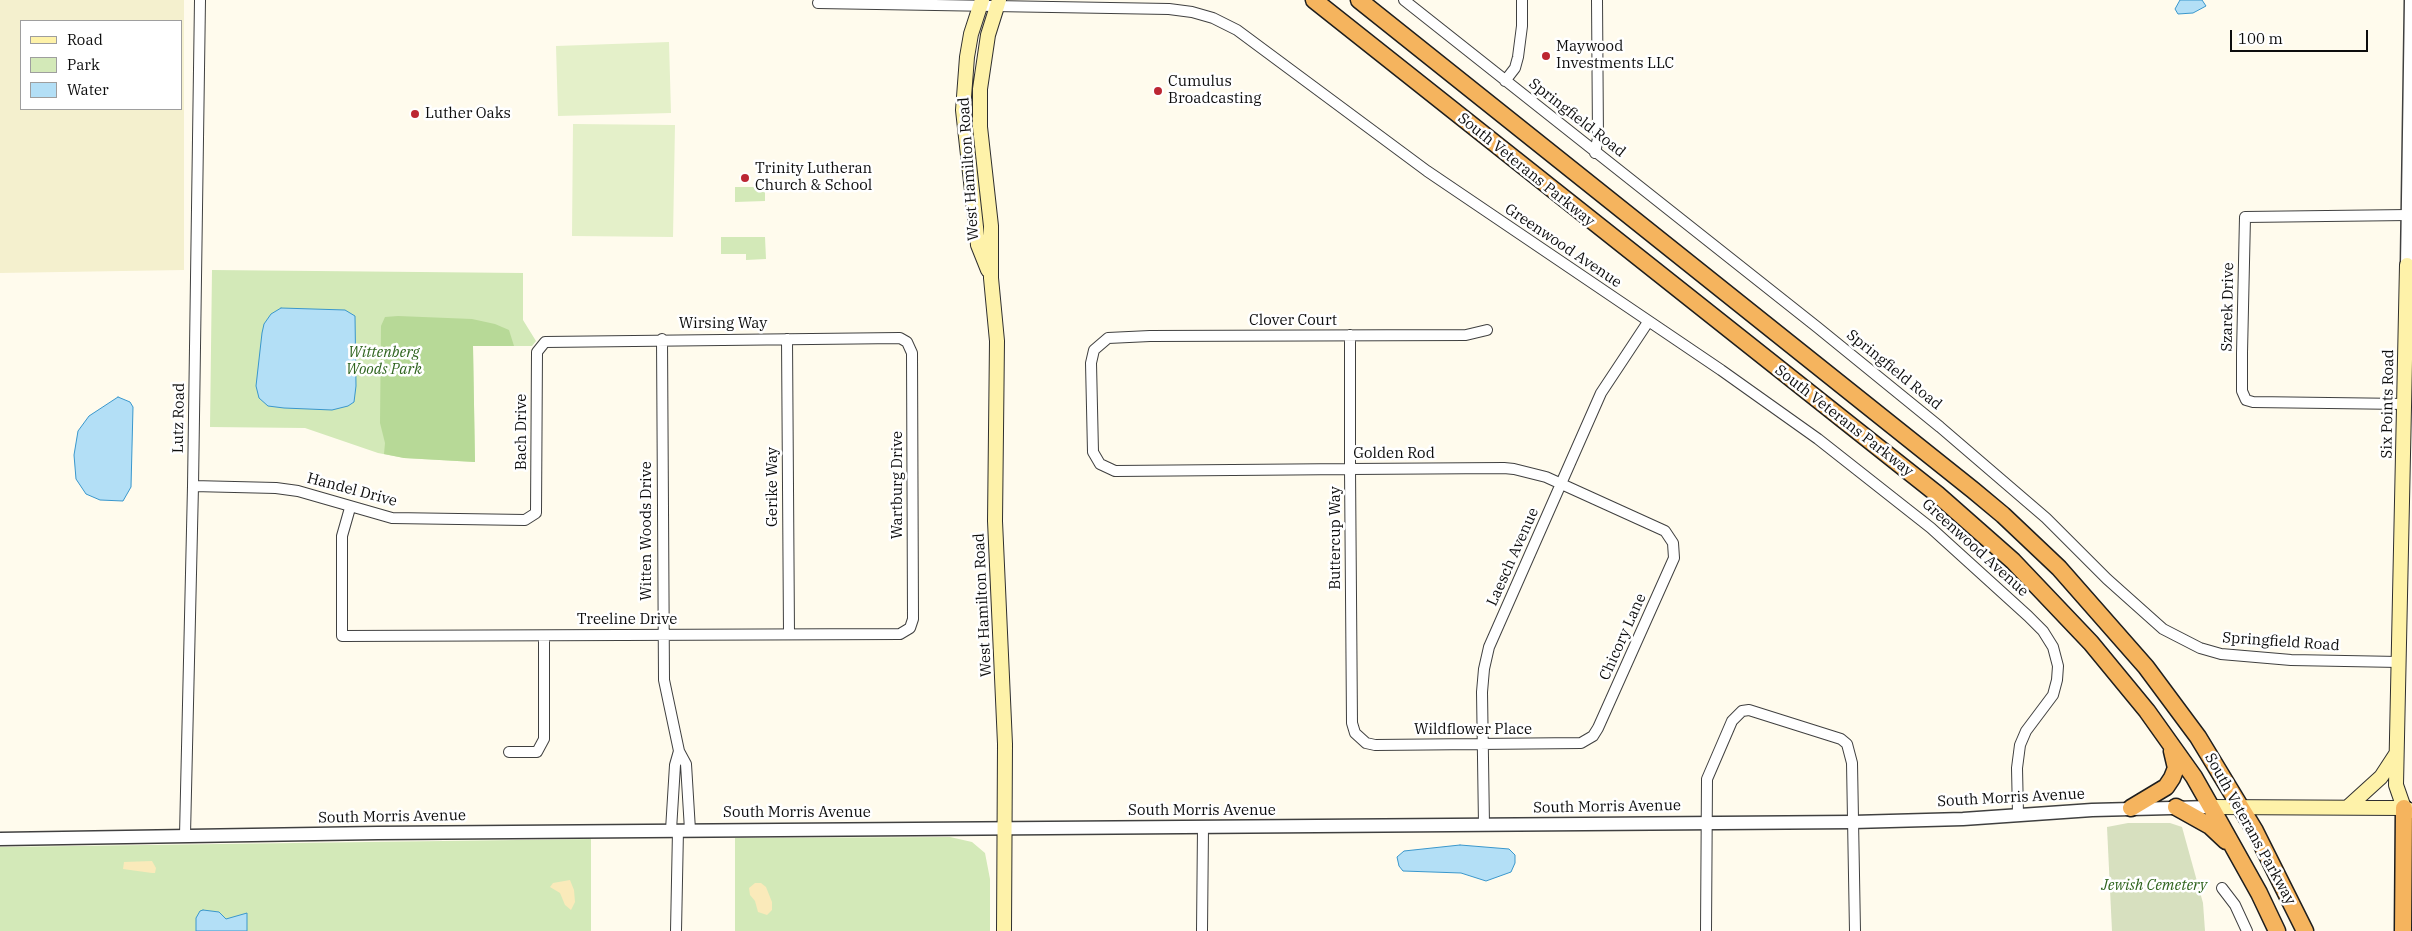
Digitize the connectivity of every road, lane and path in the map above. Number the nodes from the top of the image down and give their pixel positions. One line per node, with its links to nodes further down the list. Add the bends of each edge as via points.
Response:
1 (200, 0): 29 (street, Lutz Road)
2 (1314, 0): 41 (highway, South Veterans Parkway, via 1975,527 2043,590 2091,642)
3 (1359, 0): 48 (highway, South Veterans Parkway, via 2003,515 2059,568 2146,666 2202,744)
4 (1404, 0): 12 (street, Springfield Road)
5 (1522, 0): 12 (street, via 1518,57 1515,68)
6 (1597, 0): 14 (street, via 1598,138)
7 (2411, 0): 13 (street, Six Points Road)
8 (818, 2): 9 (street, Greenwood Avenue)
9 (869, 2): 10 (street, Greenwood Avenue)
10 (981, 3): 11 (street, Greenwood Avenue); 17 (main road, West Hamilton Road, via 967,57 963,110 978,245)
11 (998, 3): 17 (main road, West Hamilton Road, via 986,44 980,89 980,127 991,226); 18 (street, Greenwood Avenue, via 1169,8 1226,24 1435,177)
12 (1505, 81): 14 (street, Springfield Road)
13 (2411, 106): 15 (street, Six Points Road)
14 (1595, 152): 38 (street, Springfield Road, via 1940,427 2046,518 2120,592 2163,629 2200,648 2221,654 2291,660)
15 (2408, 215): 16 (street, Six Points Road); 25 (street, Szarek Drive, via 2245,217 2243,396 2253,402)
16 (2409, 265): 25 (main road, Six Points Road)
17 (991, 278): 57 (main road, West Hamilton Road, via 997,341 995,521 1004,702)
18 (1648, 322): 28 (street, Laesch Avenue, via 1601,393); 52 (street, Greenwood Avenue, via 1818,439 1890,495 1979,570 2043,632 2056,657 2057,680 2053,694 2026,731 2020,745)
19 (1487, 330): 20 (street, Clover Court, via 1466,335)
20 (1350, 335): 26 (street, Clover Court, via 1112,337 1094,350 1091,363 1092,448); 27 (street, Buttercup Way)
21 (662, 339): 22 (street, Wirsing Way); 24 (street, Wirsing Way, via 553,340); 36 (street, Witten Woods Drive)
22 (787, 339): 23 (street, Wirsing Way, via 900,338); 35 (street, Gerike Way)
23 (907, 342): 34 (street, Wartburg Drive, via 912,353 913,619)
24 (539, 346): 31 (street, Bach Drive, via 537,504)
25 (2404, 404): 32 (main road, Six Points Road)
26 (1100, 464): 27 (street, Golden Rod, via 1115,471)
27 (1350, 469): 28 (street, Golden Rod, via 1504,468 1536,474); 39 (street, Buttercup Way, via 1352,723)
28 (1561, 484): 33 (street, Golden Rod, via 1665,531); 42 (street, Laesch Avenue, via 1489,647 1482,681)
29 (193, 486): 30 (street, Handel Drive, via 298,491); 59 (street, Lutz Road)
30 (350, 508): 31 (street, Handel Drive, via 399,519 525,520); 37 (street, Treeline Drive, via 342,536 342,636)
31 (532, 517)
32 (2407, 530): 38 (main road, Six Points Road)
33 (1672, 541): 40 (street, Chicory Lane, via 1674,558 1598,728)
34 (910, 628): 35 (street, Treeline Drive, via 900,634)
35 (789, 634): 36 (street, Treeline Drive)
36 (663, 635): 37 (street, Treeline Drive); 43 (street, Witten Woods Drive, via 664,680)
37 (544, 636): 44 (street, via 544,739 537,752)
38 (2399, 662): 45 (main road, Six Points Road)
39 (1360, 738): 42 (street, Wildflower Place, via 1375,745)
40 (1587, 740): 42 (street, Wildflower Place, via 1576,744)
41 (2170, 744): 47 (highway, South Veterans Parkway); 50 (highway, via 2176,768 2172,778 2166,787)
42 (1482, 745): 55 (street, Laesch Avenue)
43 (679, 751): 58 (street, Witten Woods Drive, via 675,764); 58 (street, Witten Woods Drive, via 686,764 689,783)
44 (509, 752)
45 (2396, 754): 49 (main road, Six Points Road, via 2396,785); 51 (main road, via 2380,777)
46 (2176, 807): 47 (street, South Morris Avenue); 50 (street, South Morris Avenue); 61 (highway, via 2210,826)
47 (2211, 807): 48 (main road, South Morris Avenue); 61 (highway, South Veterans Parkway)
48 (2241, 807): 51 (main road, South Morris Avenue); 70 (highway, South Veterans Parkway)
49 (2409, 807): 51 (main road, South Morris Avenue); 71 (highway)
50 (2131, 808): 52 (street, South Morris Avenue)
51 (2348, 808)
52 (2018, 814): 53 (street, South Morris Avenue)
53 (1854, 822): 54 (street, South Morris Avenue); 54 (street, via 1852,756 1847,744 1841,739 1749,710 1732,721 1709,773); 67 (street)
54 (1705, 823): 55 (street, South Morris Avenue); 66 (street)
55 (1484, 825): 56 (street, South Morris Avenue)
56 (1203, 827): 57 (street, South Morris Avenue); 65 (street)
57 (1006, 828): 58 (street, South Morris Avenue); 64 (main road, West Hamilton Road)
58 (680, 830): 59 (street, South Morris Avenue); 63 (street)
59 (184, 835): 60 (street, South Morris Avenue)
60 (0, 839)
61 (2236, 850): 69 (highway, South Veterans Parkway)
62 (2222, 888): 68 (street, via 2235,905)
63 (676, 931)
64 (1004, 931)
65 (1202, 931)
66 (1706, 931)
67 (1855, 931)
68 (2247, 931)
69 (2278, 931)
70 (2305, 931)
71 (2402, 931)

